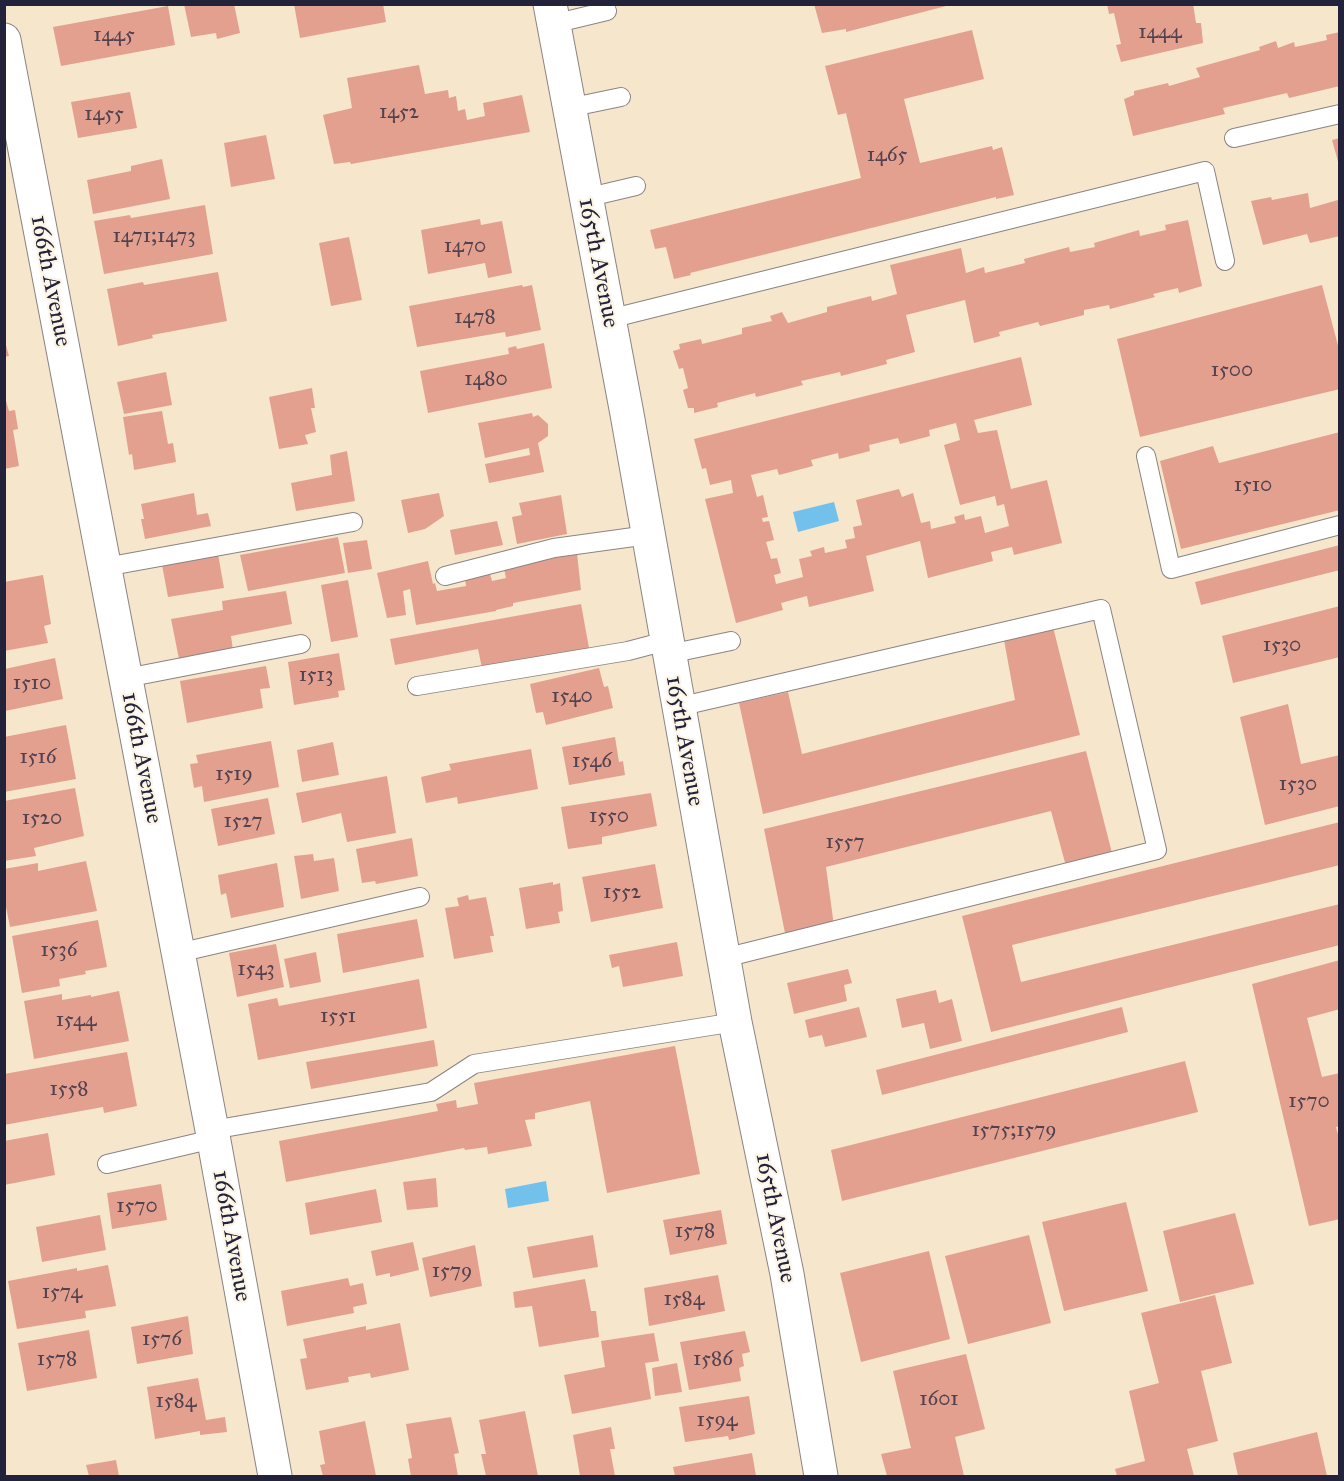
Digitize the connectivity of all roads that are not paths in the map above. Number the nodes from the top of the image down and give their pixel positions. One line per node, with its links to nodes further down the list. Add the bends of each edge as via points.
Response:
1 (607, 11): 2 (lane)
2 (551, 14): 5 (street, 165th Avenue)
3 (4, 40): 16 (street, 166th Avenue)
4 (621, 97): 5 (lane)
5 (568, 108): 9 (street, 165th Avenue)
6 (1340, 114): 7 (lane)
7 (1233, 138)
8 (636, 186): 9 (lane)
9 (585, 198): 11 (street, 165th Avenue)
10 (1225, 261): 11 (lane, via 1205,171)
11 (609, 319): 15 (street, 165th Avenue)
12 (1146, 456): 14 (lane, via 1171,569)
13 (353, 522): 16 (lane)
14 (1340, 525)
15 (648, 535): 17 (lane, via 554,548); 20 (street, 165th Avenue)
16 (105, 567): 21 (street, 166th Avenue)
17 (445, 576)
18 (731, 641): 20 (lane)
19 (302, 644): 21 (lane)
20 (668, 648): 22 (lane, via 628,651); 23 (street, 165th Avenue)
21 (126, 678): 25 (street, 166th Avenue)
22 (417, 686)
23 (678, 707): 26 (street, 165th Avenue); 26 (lane, via 1101,609 1157,850)
24 (420, 897): 25 (lane)
25 (178, 953): 28 (street, 166th Avenue)
26 (724, 958): 27 (street, 165th Avenue)
27 (735, 1022): 28 (lane, via 474,1064 431,1092); 31 (street, 165th Avenue, via 787,1274)
28 (213, 1134): 29 (lane); 30 (street, 166th Avenue)
29 (107, 1164)
30 (275, 1476)
31 (821, 1476)

